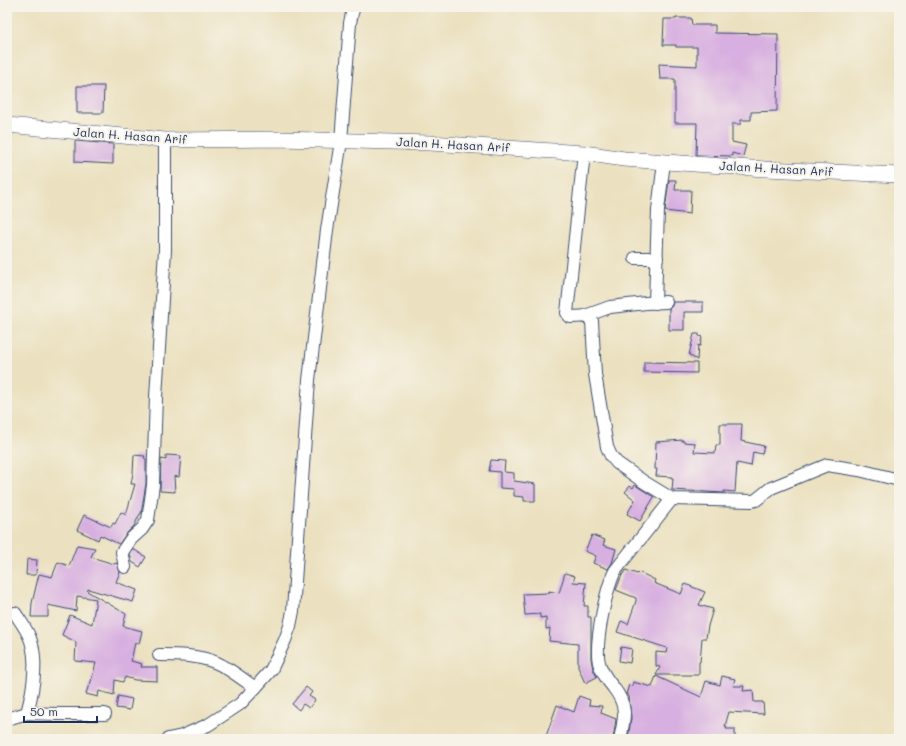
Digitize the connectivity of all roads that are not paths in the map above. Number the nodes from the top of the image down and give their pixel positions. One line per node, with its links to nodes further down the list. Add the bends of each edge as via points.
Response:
1 (354, 7): 4 (street, via 350,23)
2 (7, 125): 3 (main road, Jalan H. Hasan Arif)
3 (165, 140): 4 (main road, Jalan H. Hasan Arif); 13 (street, via 165,250 153,485 148,520 122,552)
4 (338, 140): 5 (main road, Jalan H. Hasan Arif); 16 (street, via 309,380 293,611 285,640 270,670)
5 (584, 153): 6 (main road, Jalan H. Hasan Arif); 10 (street, via 567,313 570,317)
6 (664, 162): 7 (main road, Jalan H. Hasan Arif, via 765,170); 9 (street, via 658,210)
7 (899, 175)
8 (635, 258): 9 (street)
9 (657, 258): 10 (street, via 660,303 610,307)
10 (585, 316): 12 (street, via 592,321 594,374 608,451 617,462)
11 (899, 480): 12 (street, via 827,465 771,488 752,501)
12 (672, 499): 21 (street, via 615,571 601,621 598,660 624,707)
13 (124, 567)
14 (15, 613): 17 (street, via 33,650 34,672)
15 (159, 655): 16 (street, via 205,659 217,663)
16 (252, 686): 20 (street, via 240,704 208,725)
17 (27, 713): 18 (street); 19 (street)
18 (105, 714)
19 (7, 719)
20 (168, 739)
21 (620, 739)

